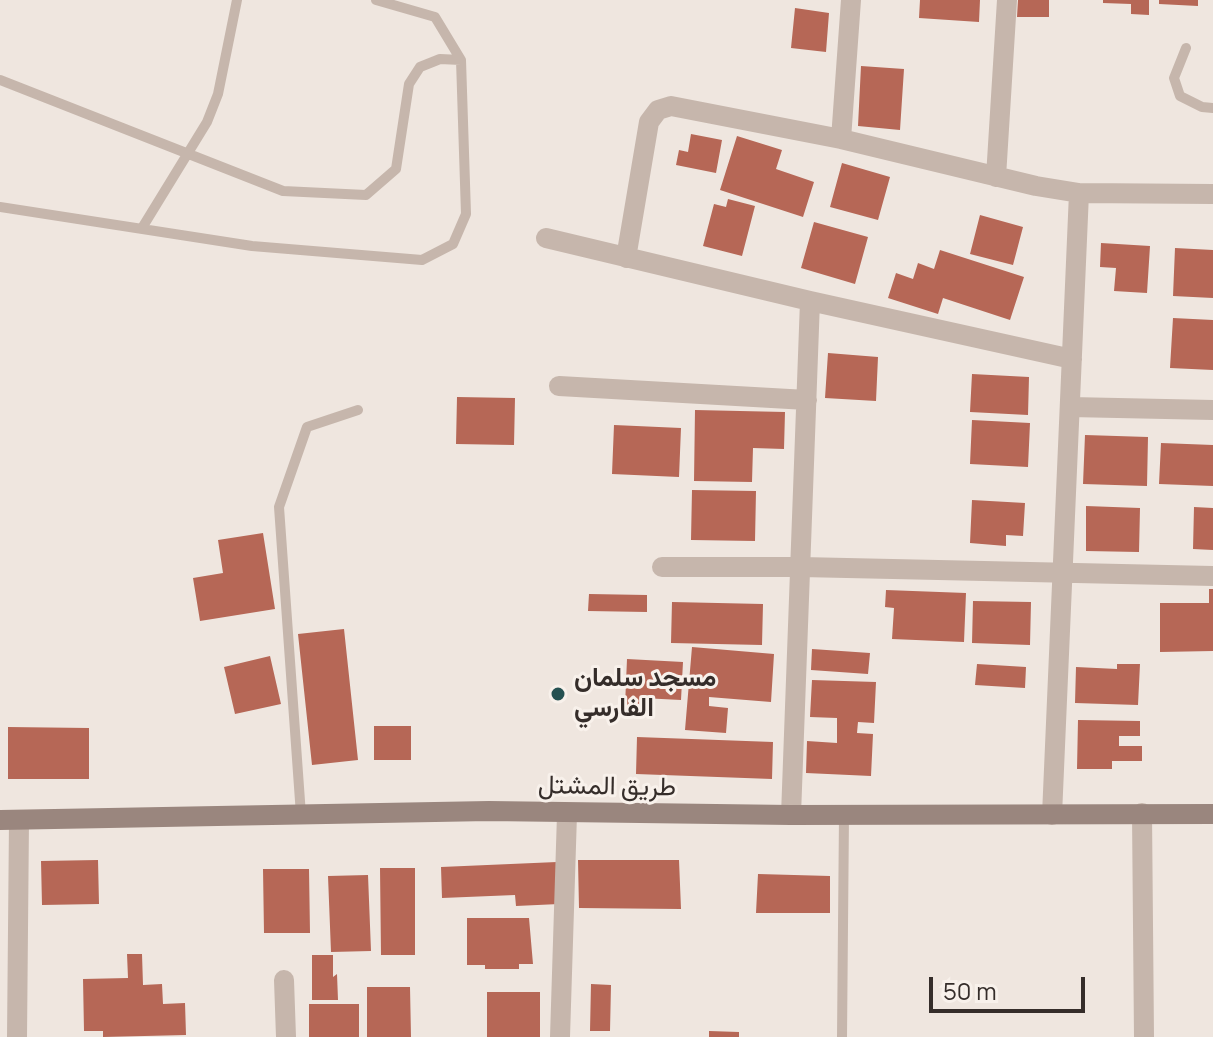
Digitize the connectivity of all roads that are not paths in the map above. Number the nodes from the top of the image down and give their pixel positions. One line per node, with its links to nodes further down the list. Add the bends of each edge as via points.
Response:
1 (237, 0): 10 (lane, via 218,94)
2 (376, 0): 6 (lane, via 435,17)
3 (851, 0): 9 (street)
4 (1007, 0): 11 (street)
5 (1186, 48): 8 (lane, via 1174,78 1180,96)
6 (461, 60): 10 (lane, via 440,59 420,67 409,84 396,169 366,195 283,191); 15 (lane, via 466,214 453,244 422,260 252,246)
7 (0, 80): 10 (lane)
8 (1213, 108)
9 (841, 139): 11 (street); 17 (street, via 671,106 658,110 649,122)
10 (187, 154): 15 (lane)
11 (996, 177): 12 (street)
12 (1079, 193): 13 (street); 19 (street)
13 (1213, 194)
14 (0, 207): 15 (lane)
15 (142, 228)
16 (546, 238): 17 (street)
17 (626, 258): 18 (street)
18 (810, 301): 19 (street); 21 (street)
19 (1072, 359): 22 (street)
20 (559, 386): 21 (street)
21 (807, 400): 26 (street)
22 (1070, 407): 24 (street); 27 (street)
23 (358, 410): 32 (lane, via 307,427 279,507)
24 (1213, 410)
25 (662, 567): 26 (street)
26 (801, 567): 27 (street); 33 (street)
27 (1063, 572): 28 (street); 35 (street)
28 (1213, 576)
29 (1142, 813): 31 (main road, طريق المشتل); 35 (main road, طريق المشتل); 42 (street)
30 (567, 814): 32 (main road, طريق المشتل); 33 (main road, طريق المشتل); 40 (street)
31 (1213, 814)
32 (301, 815): 36 (main road, طريق المشتل)
33 (791, 815): 34 (main road, طريق المشتل)
34 (844, 815): 35 (main road, طريق المشتل); 41 (lane)
35 (1052, 815)
36 (10, 820): 38 (street)
37 (284, 980): 39 (street)
38 (17, 1037)
39 (286, 1037)
40 (560, 1037)
41 (842, 1037)
42 (1144, 1037)

